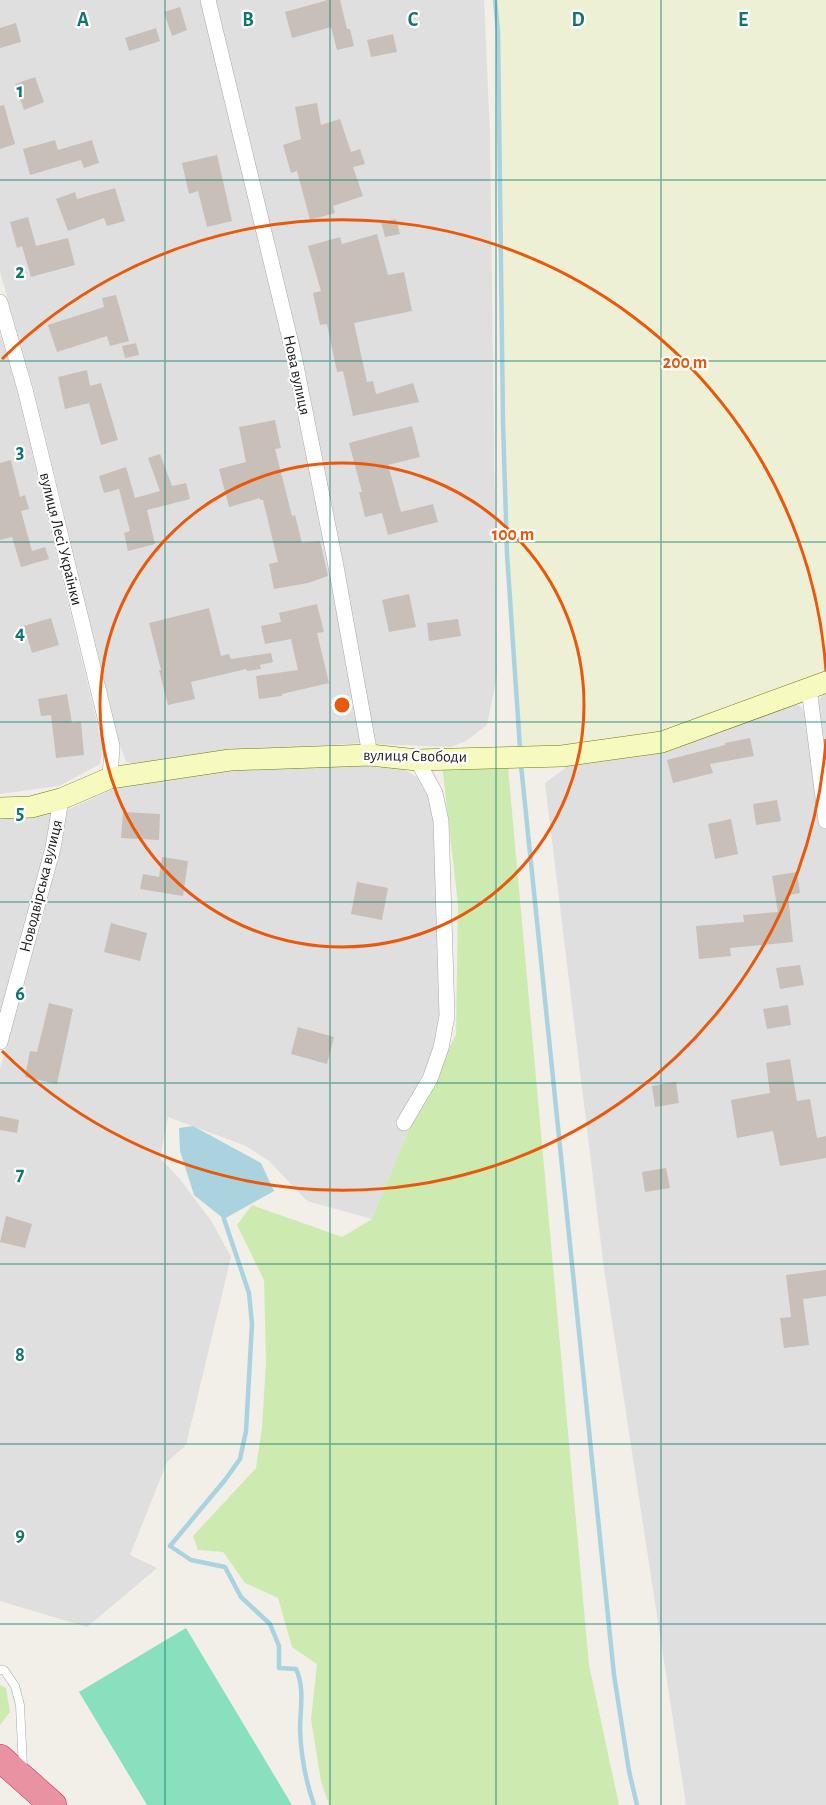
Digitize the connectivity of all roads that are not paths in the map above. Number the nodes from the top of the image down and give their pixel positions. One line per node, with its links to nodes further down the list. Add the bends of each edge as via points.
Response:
1 (208, 0): 4 (street, Нова вулиця, via 294,356)
2 (0, 303): 6 (street, вулиця Лесі Українки, via 26,393 112,746)
3 (817, 685): 5 (main road, вулиця Свободи, via 662,742 562,756); 9 (street)
4 (370, 754): 5 (main road, вулиця Свободи); 6 (main road, вулиця Свободи, via 230,760)
5 (417, 759): 11 (street, via 435,793 441,821 447,1016 430,1079)
6 (110, 778): 7 (main road, вулиця Свободи)
7 (61, 799): 8 (main road, вулиця Свободи, via 31,807); 10 (street, Новодвірська вулиця, via 53,848)
8 (0, 808)
9 (826, 821)
10 (0, 1042)
11 (404, 1123)
12 (0, 1670): 14 (lane, via 15,1686 20,1705)
13 (0, 1758): 14 (highway)
14 (24, 1779): 15 (highway)
15 (53, 1805)

